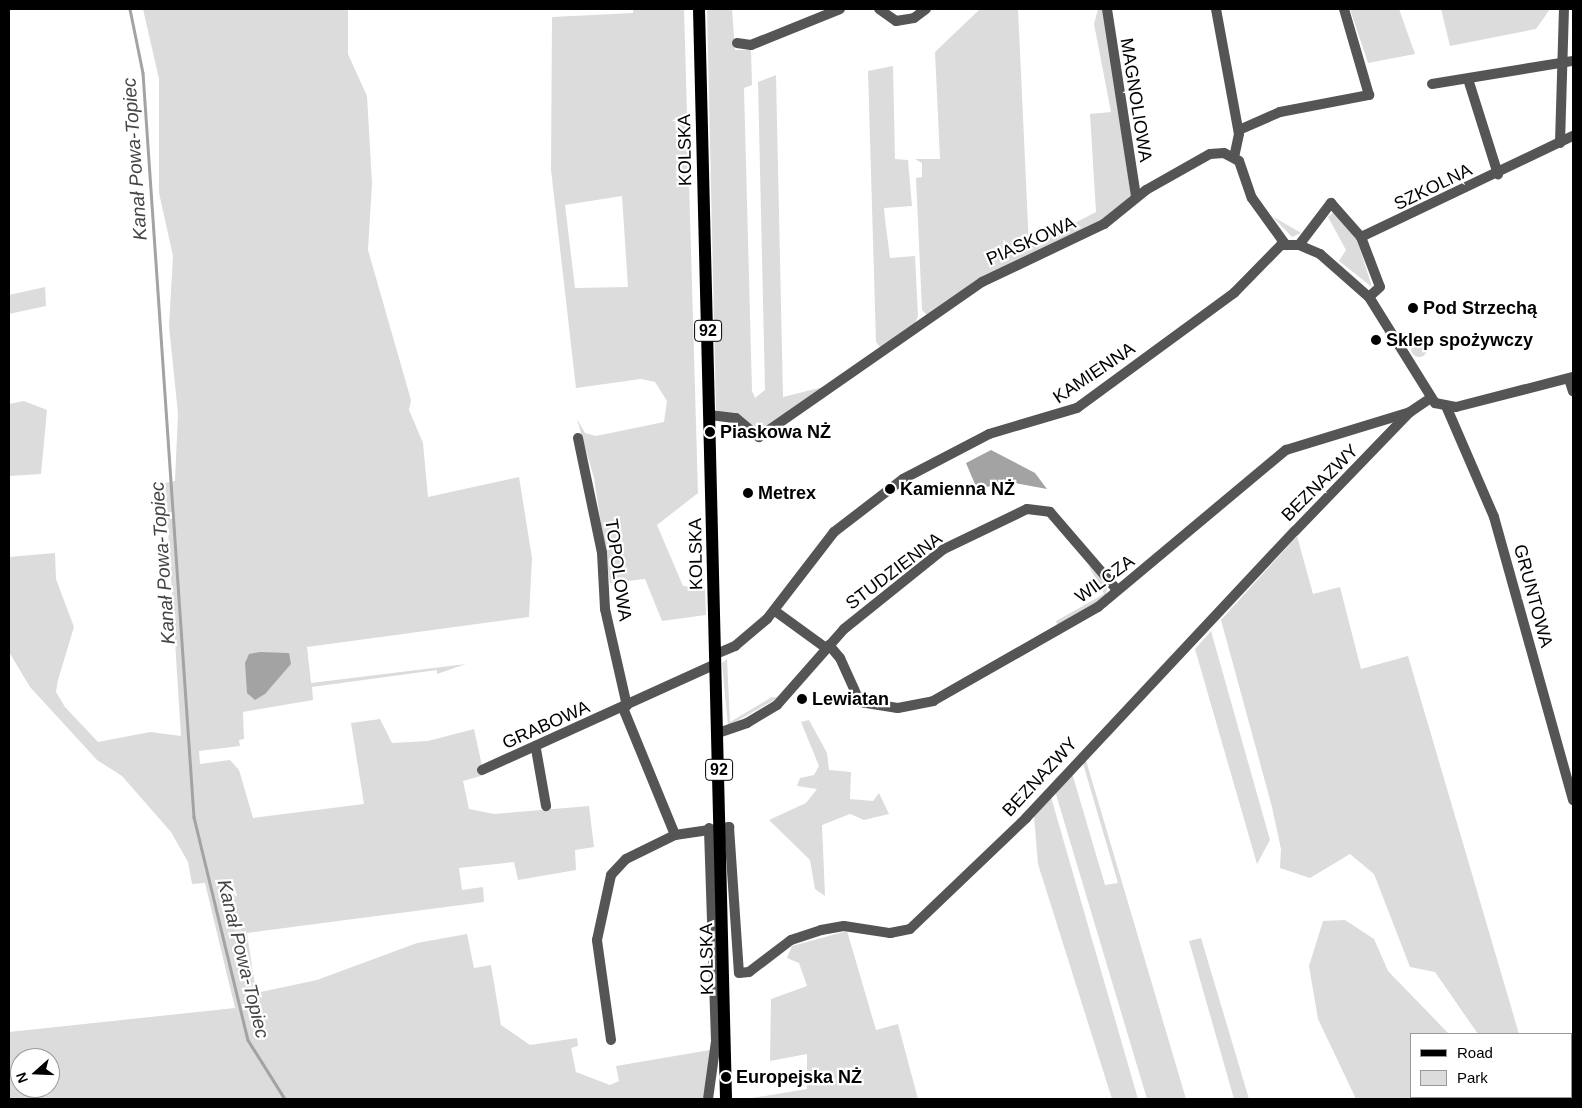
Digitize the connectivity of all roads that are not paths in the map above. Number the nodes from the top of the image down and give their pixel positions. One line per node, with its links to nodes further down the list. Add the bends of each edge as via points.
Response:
1 (699, 9): 29 (main road, KOLSKA / 92)
2 (840, 9): 9 (street, via 751,45)
3 (879, 9): 4 (street, via 896,20 914,18)
4 (926, 9)
5 (1107, 9): 19 (street, MAGNOLIOWA)
6 (1216, 9): 14 (street)
7 (1344, 9): 14 (street, via 1370,95 1280,112)
8 (1564, 9): 11 (street)
9 (737, 43)
10 (1573, 61): 11 (street)
11 (1561, 65): 12 (street); 16 (street)
12 (1468, 79): 13 (street); 18 (street)
13 (1432, 84)
14 (1239, 130): 17 (street)
15 (1573, 136): 16 (street, SZKOLNA)
16 (1560, 143): 18 (street, SZKOLNA)
17 (1234, 157): 19 (street, PIASKOWA, via 1207,155); 21 (street, via 1243,168 1255,204)
18 (1498, 174): 20 (street, SZKOLNA)
19 (1136, 197): 29 (street, PIASKOWA, via 1104,224 982,282 760,438 736,418)
20 (1361, 238): 22 (street, via 1332,203); 23 (street, via 1380,288)
21 (1284, 244): 22 (street); 32 (street, KAMIENNA, via 1270,252 1234,292 1072,411 989,434 903,478 834,532)
22 (1299, 245): 23 (street, via 1329,260)
23 (1369, 297): 26 (street, via 1392,329)
24 (1571, 378): 25 (street); 27 (street)
25 (1573, 390)
26 (1429, 399): 27 (street); 28 (street, BEZNAZWY)
27 (1446, 406): 39 (street, GRUNTOWA, via 1494,517)
28 (1410, 412): 31 (street, WILCZA, via 1286,450); 41 (street, BEZNAZWY, via 1026,818 910,929 890,933 844,926 813,932 791,940 749,972 739,973 732,832)
29 (710, 415): 34 (main road, KOLSKA / 92)
30 (578, 438): 35 (street, TOPOLOWA, via 602,553 606,609)
31 (1117, 590): 33 (street, WILCZA, via 1079,619 925,704 898,708 860,702 840,658); 33 (street, STUDZIENNA, via 1050,512 1033,507 944,549)
32 (775, 611): 33 (street, WILCZA); 34 (street, KAMIENNA)
33 (827, 647): 36 (street, STUDZIENNA, via 777,705 747,724)
34 (716, 659): 35 (street); 36 (main road, KOLSKA / 92)
35 (625, 707): 37 (street, GRABOWA); 42 (street, TOPOLOWA)
36 (718, 732): 41 (main road, KOLSKA / 92)
37 (536, 749): 38 (street, GRABOWA); 40 (street)
38 (482, 770)
39 (1573, 800)
40 (546, 806)
41 (715, 827): 42 (street); 44 (main road, KOLSKA / 92); 45 (street, via 716,1041)
42 (675, 835): 43 (street, via 654,842 626,859 612,875 604,900 598,962)
43 (611, 1040)
44 (726, 1060): 46 (main road, KOLSKA / 92); 47 (main road)
45 (708, 1099)
46 (726, 1099)
47 (736, 1099)

